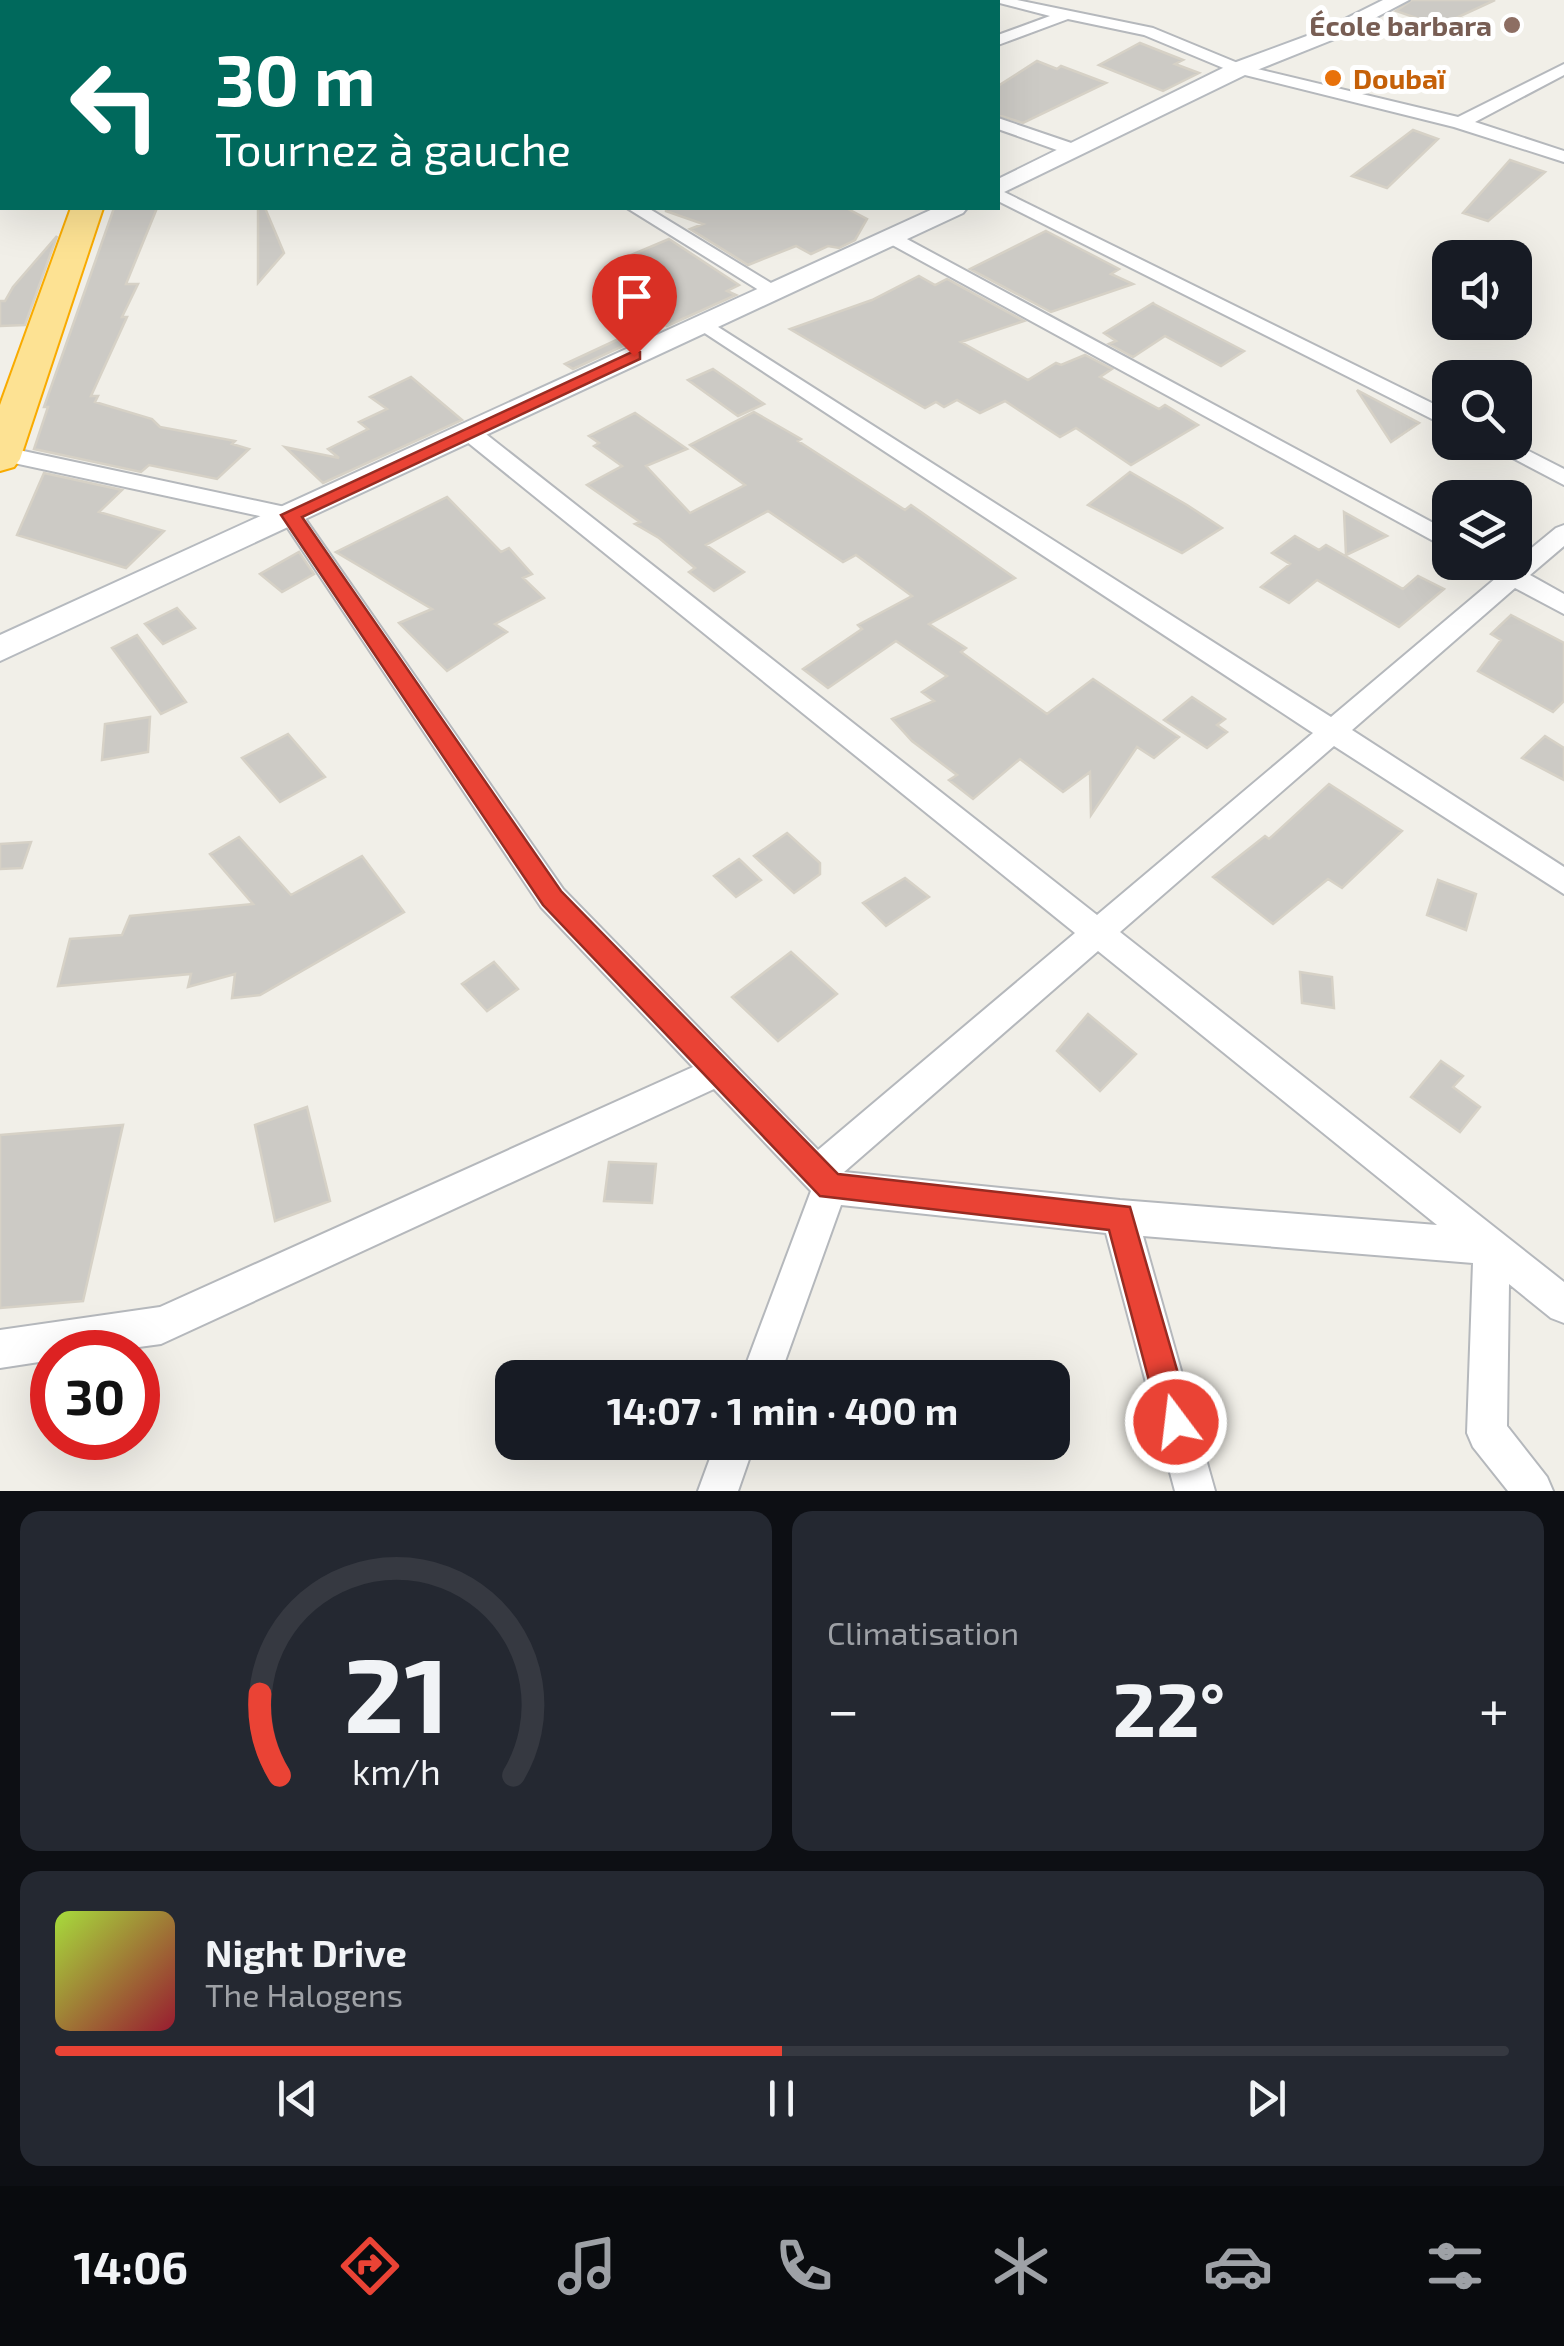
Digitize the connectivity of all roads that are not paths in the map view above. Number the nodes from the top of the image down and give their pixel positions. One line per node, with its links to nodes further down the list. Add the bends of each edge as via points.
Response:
1 (1399, 0): 6 (street)
2 (1000, 1): 3 (street)
3 (1063, 16): 4 (street); 6 (street, via 1148,31)
4 (1000, 39)
5 (1564, 68): 7 (street)
6 (1239, 69): 7 (street); 9 (street)
7 (1460, 123): 10 (street)
8 (1000, 125): 9 (street)
9 (1077, 151): 11 (street)
10 (1564, 157)
11 (1000, 190)
12 (1000, 192): 19 (street)
13 (86, 210): 21 (highway)
14 (639, 210): 17 (street)
15 (950, 210): 16 (street)
16 (892, 236): 17 (street); 25 (street)
17 (774, 291): 18 (street)
18 (704, 324): 20 (street); 32 (street)
19 (1432, 412)
20 (469, 432): 24 (street); 34 (street)
21 (1, 454): 24 (street)
22 (1528, 460): 23 (street)
23 (1564, 478)
24 (291, 515): 31 (street); 35 (street, via 552,898)
25 (1432, 532)
26 (1564, 534): 27 (street)
27 (1532, 551)
28 (1488, 580): 32 (street)
29 (1519, 580): 30 (street)
30 (1564, 605)
31 (0, 649)
32 (1330, 732): 33 (street); 34 (street)
33 (1564, 882)
34 (1099, 931): 36 (street); 38 (street)
35 (720, 1072): 36 (street); 40 (street, via 161,1325)
36 (824, 1180): 37 (street); 41 (street)
37 (1120, 1217): 38 (street); 44 (street)
38 (1492, 1246): 39 (street); 45 (street, via 1487,1433)
39 (1564, 1305)
40 (0, 1350)
41 (766, 1360)
42 (729, 1460): 43 (street)
43 (718, 1491)
44 (1195, 1491)
45 (1533, 1491)

